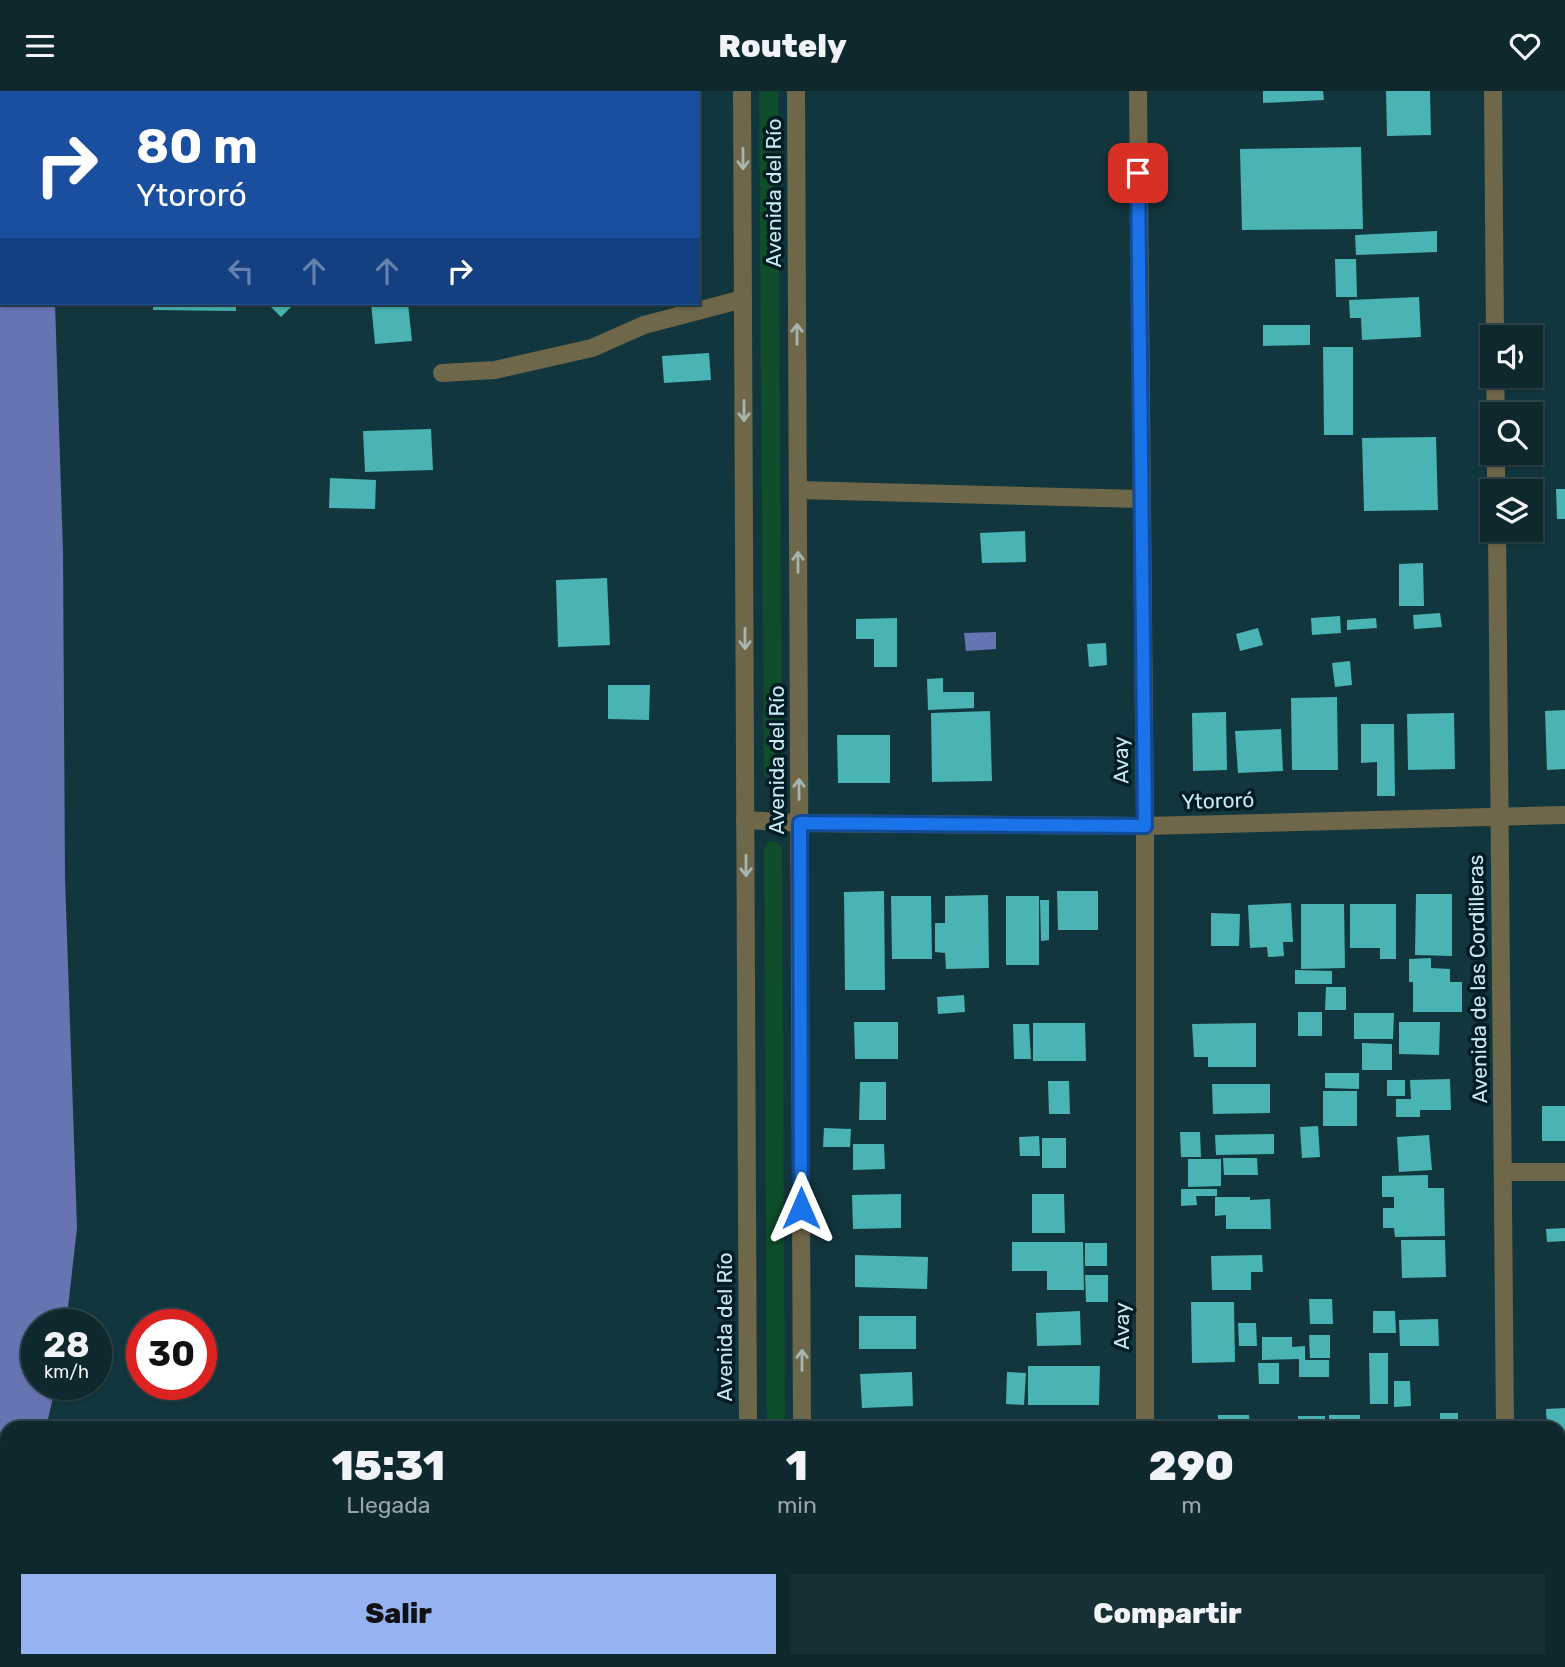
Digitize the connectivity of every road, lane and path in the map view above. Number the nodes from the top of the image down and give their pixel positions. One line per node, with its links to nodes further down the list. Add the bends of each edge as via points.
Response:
1 (742, 91): 5 (street, Avenida del Río, one-way to 5)
2 (796, 91): 8 (street, Avenida del Río, one-way to 2)
3 (1138, 91): 9 (street, Avay)
4 (1493, 91): 6 (street)
5 (743, 299): 7 (street, via 644,325 592,348 495,370); 13 (street, Avenida del Río, one-way to 13)
6 (1495, 325)
7 (442, 373)
8 (798, 490): 9 (street); 14 (street, Avenida del Río, one-way to 8)
9 (1142, 499): 15 (street, Avay)
10 (1497, 542): 12 (street, Avenida de las Cordilleras)
11 (1565, 815): 12 (street, Ytororó)
12 (1499, 816): 15 (street, Ytororó); 17 (street, Avenida de las Cordilleras)
13 (746, 820): 14 (street, Ytororó); 18 (street, Avenida del Río, one-way to 18)
14 (800, 823): 15 (street, Ytororó); 19 (street, Avenida del Río, one-way to 14)
15 (1145, 826): 20 (street, Avay)
16 (1565, 1171): 17 (street)
17 (1504, 1172): 21 (street, Avenida de las Cordilleras)
18 (748, 1421)
19 (802, 1421)
20 (1145, 1421)
21 (1505, 1421)

